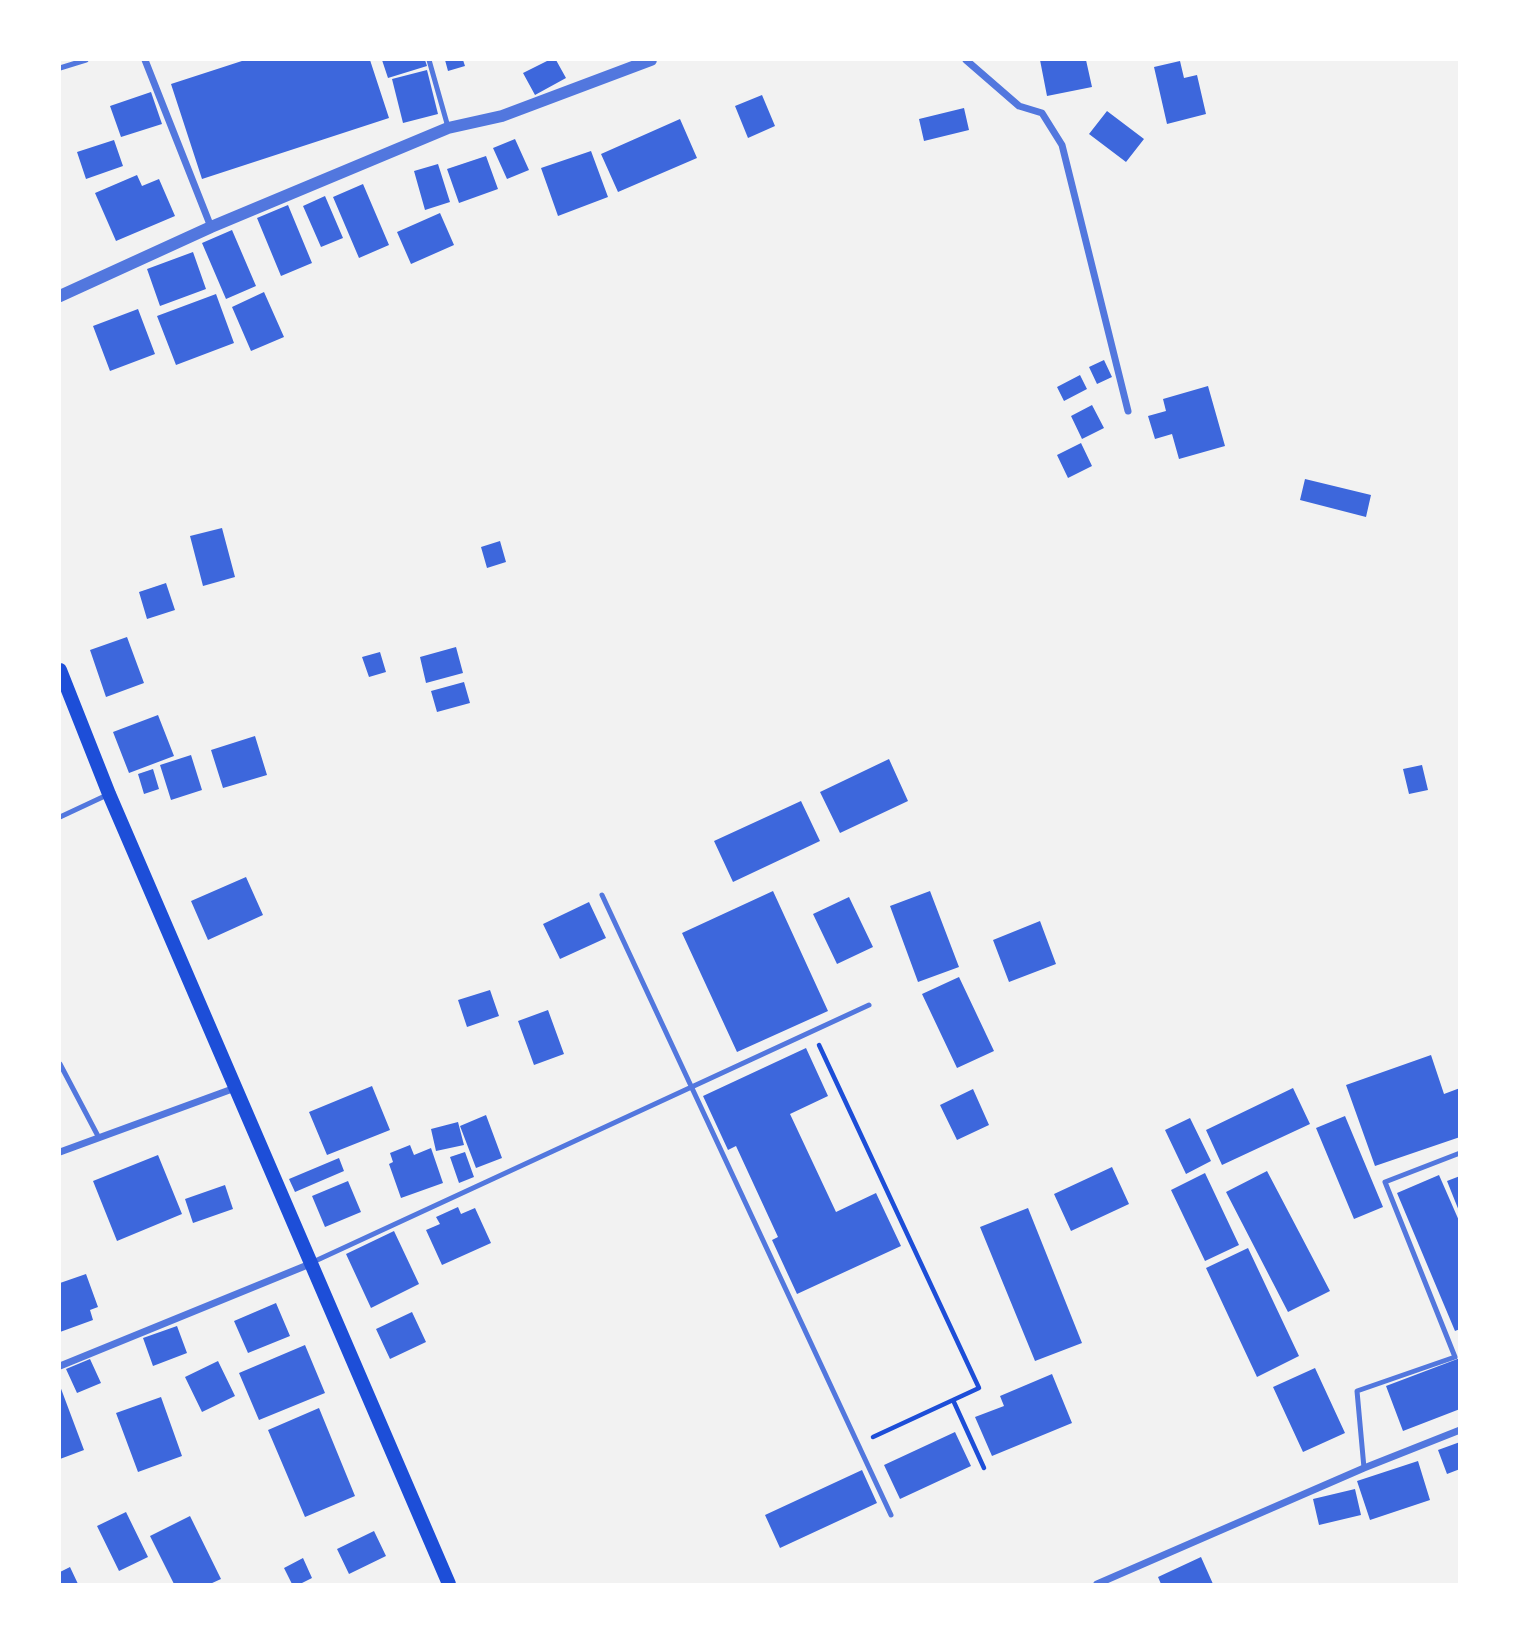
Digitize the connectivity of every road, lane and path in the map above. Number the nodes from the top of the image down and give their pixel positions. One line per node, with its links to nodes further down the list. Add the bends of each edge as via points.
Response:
1 (86, 60): 6 (lane)
2 (145, 60): 8 (street)
3 (429, 60): 7 (lane)
4 (651, 60): 7 (street, via 502,116)
5 (966, 60): 10 (street, via 1019,106 1042,113 1062,145)
6 (60, 68)
7 (448, 128): 8 (street)
8 (211, 227): 9 (street)
9 (60, 296)
10 (1128, 411)
11 (60, 670): 12 (main road)
12 (109, 794): 13 (lane); 18 (main road)
13 (60, 817)
14 (602, 895): 19 (lane)
15 (869, 1005): 16 (lane)
16 (813, 1031): 19 (lane); 25 (path, via 979,1388)
17 (60, 1064): 20 (lane)
18 (235, 1087): 20 (street); 23 (main road)
19 (691, 1087): 23 (lane); 27 (lane)
20 (99, 1138): 21 (street)
21 (60, 1152)
22 (1460, 1153): 29 (lane, via 1385,1182 1455,1357 1357,1391)
23 (310, 1264): 24 (street); 31 (main road)
24 (60, 1366)
25 (953, 1400): 27 (path); 28 (path)
26 (1460, 1430): 29 (street)
27 (858, 1445): 30 (lane)
28 (984, 1468)
29 (1364, 1468): 32 (street)
30 (891, 1515)
31 (449, 1584)
32 (1097, 1584)

